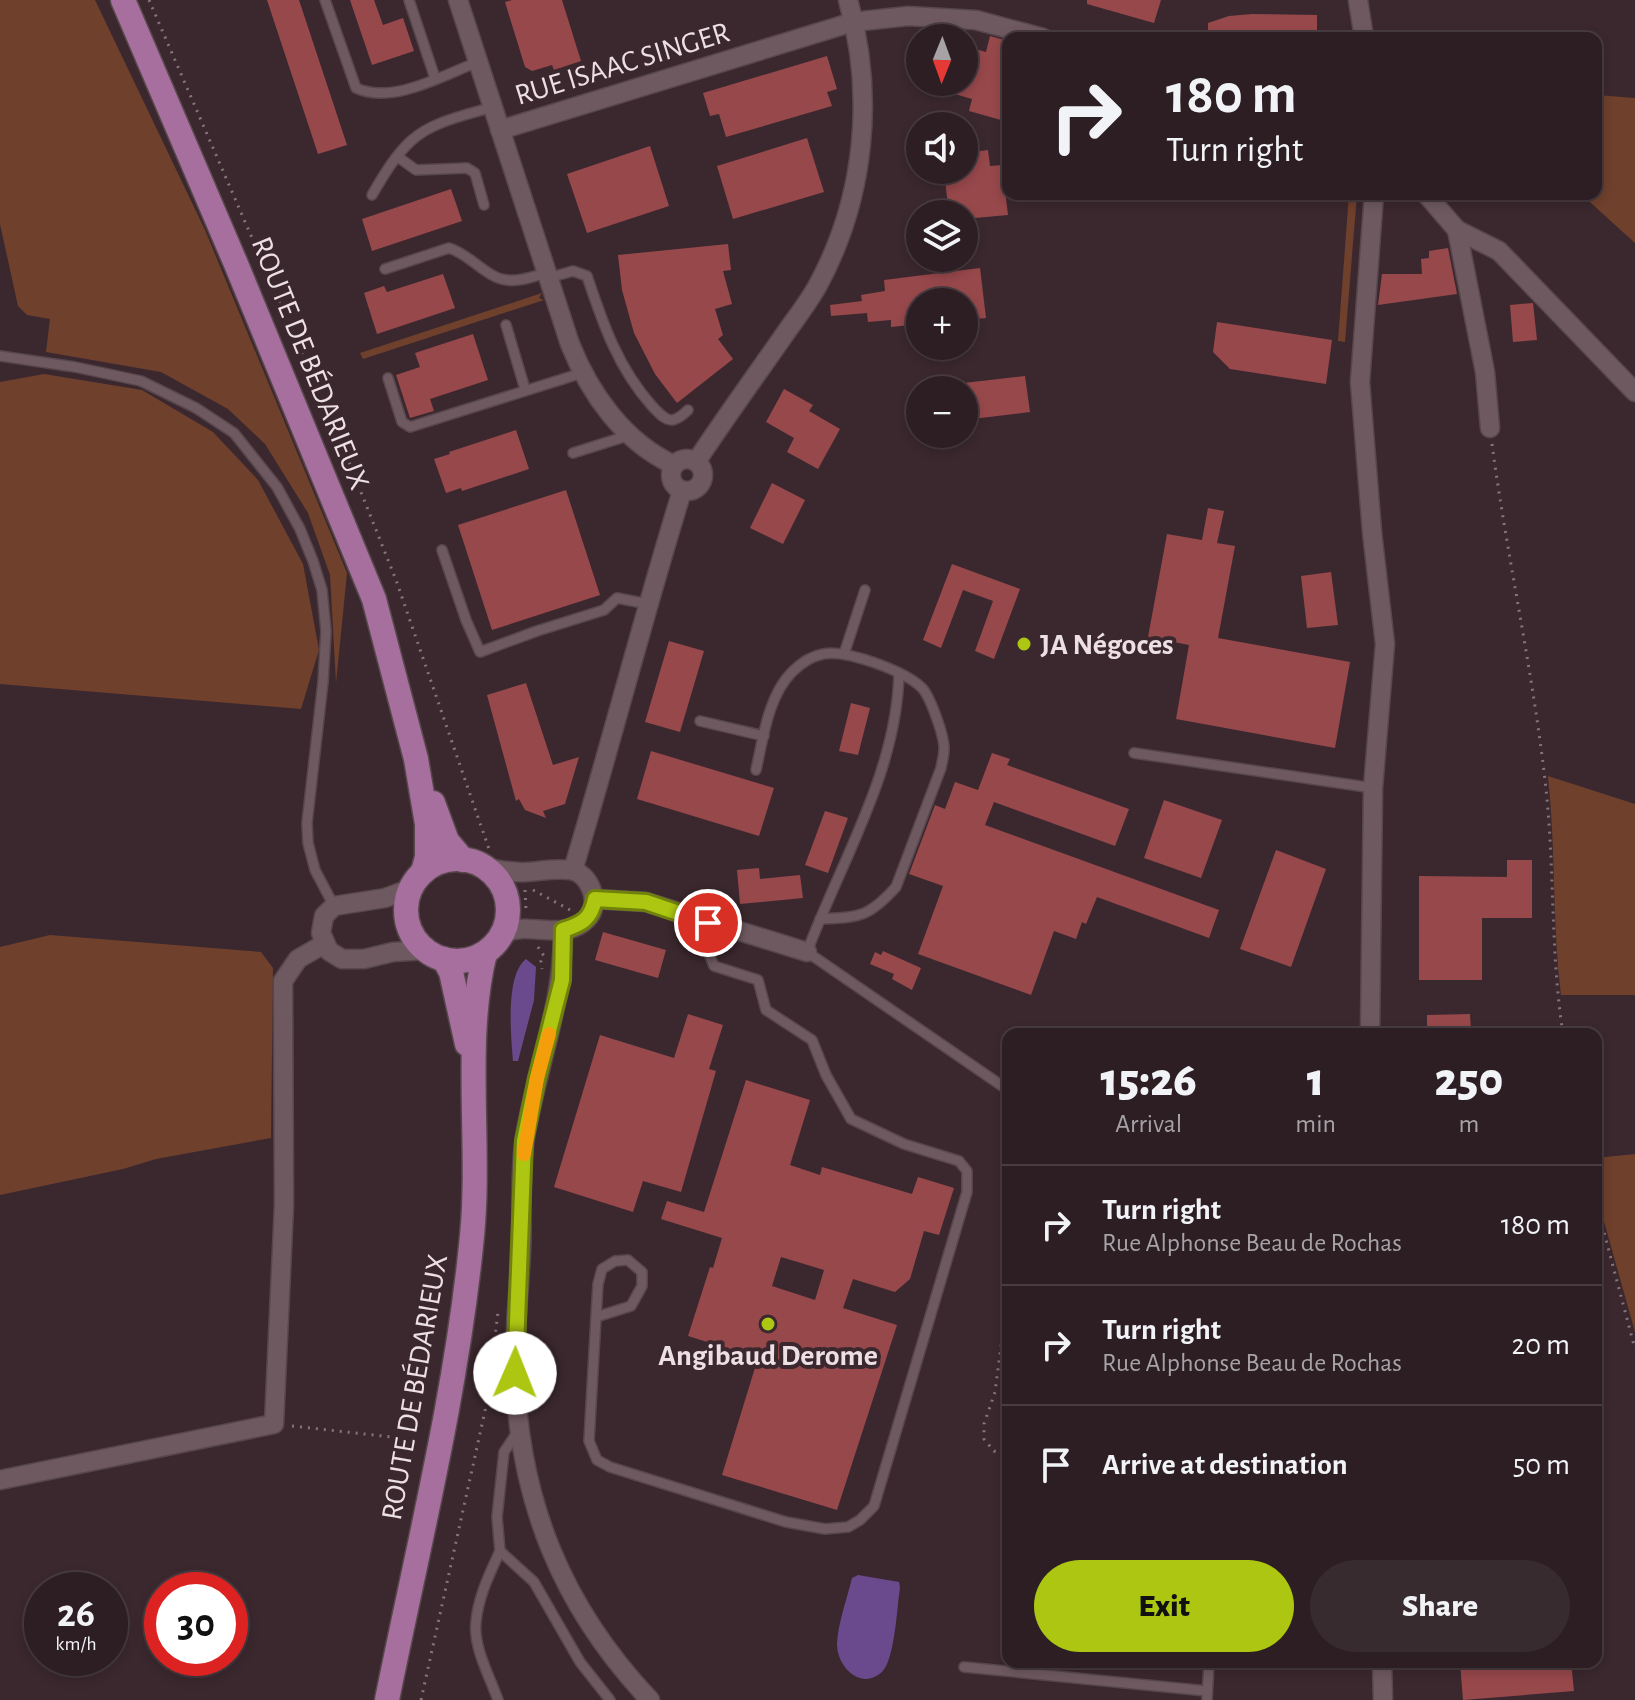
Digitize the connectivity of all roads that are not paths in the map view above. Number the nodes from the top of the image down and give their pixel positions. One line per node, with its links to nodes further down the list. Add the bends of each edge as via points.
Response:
1 (123, 0): 43 (main road, ROUTE DE BÉDARIEUX, via 374,599)
2 (325, 0): 11 (lane, via 356,88 386,93)
3 (409, 0): 11 (lane)
4 (458, 0): 10 (street)
5 (848, 0): 7 (street)
6 (1358, 0): 9 (street)
7 (853, 22): 8 (street, RUE ISAAC SINGER, via 908,16 976,20); 13 (street, RUE ISAAC SINGER); 32 (street, via 863,134 840,240 817,288)
8 (1021, 32)
9 (1363, 32)
10 (478, 62): 11 (lane); 12 (street)
11 (435, 78)
12 (492, 107): 13 (street); 14 (lane, via 435,126 412,139)
13 (500, 130): 21 (street)
14 (398, 157): 15 (lane); 18 (lane, via 416,170 467,168 475,173)
15 (372, 195)
16 (1374, 200): 45 (street, via 1360,382 1385,644)
17 (1431, 200): 19 (street)
18 (484, 205)
19 (1457, 230): 27 (street, via 1499,251); 29 (street, via 1485,372)
20 (385, 269): 21 (lane, via 449,248 504,280)
21 (547, 275): 24 (street); 28 (lane, via 573,271 587,276 611,344 639,392 670,420)
22 (506, 325): 26 (lane)
23 (0, 356): 50 (lane, via 141,381 234,433 277,487 300,529 322,590 323,682 307,823 315,870)
24 (582, 373): 26 (lane); 30 (street)
25 (388, 378): 26 (lane, via 402,422 410,427)
26 (525, 389)
27 (1635, 392)
28 (688, 410)
29 (1490, 428)
30 (630, 435): 31 (lane); 33 (street)
31 (573, 453)
32 (696, 462): 33 (street, via 684,459); 34 (street, via 703,471 702,482 694,490)
33 (674, 465): 34 (street, via 671,477)
34 (682, 491): 37 (street)
35 (442, 550): 37 (lane, via 480,652 604,610 617,598)
36 (865, 590): 38 (lane)
37 (648, 604): 47 (street)
38 (844, 654): 39 (lane); 41 (lane, via 825,653 793,671 784,681)
39 (899, 673): 51 (lane, via 887,753); 51 (lane, via 923,688 931,705 945,748 941,768 896,887 859,917)
40 (700, 721): 41 (lane)
41 (764, 736): 44 (lane)
42 (1134, 753): 45 (lane)
43 (416, 759): 46 (main road, ROUTE DE BÉDARIEUX, via 447,841); 48 (main road, ROUTE DE BÉDARIEUX, via 427,824 427,857)
44 (756, 770)
45 (1373, 788): 59 (street)
46 (479, 861): 47 (street, via 513,872); 48 (main road, via 449,860); 54 (main road, via 495,877 508,903)
47 (573, 870): 49 (street, via 586,879)
48 (418, 880): 50 (street, via 385,898); 58 (main road, via 406,915 409,928)
49 (595, 899): 52 (street, via 646,902); 53 (street, via 587,920)
50 (334, 906): 55 (street, via 321,924)
51 (820, 919): 56 (lane)
52 (708, 923): 56 (street); 62 (lane, via 704,942 714,966 758,980 766,1010 812,1040 851,1119 904,1144 959,1161 967,1171 963,1207 874,1506 848,1527 825,1529 786,1522 597,1460 589,1441)
53 (563, 930): 54 (street); 63 (street, via 562,980 524,1141 515,1373)
54 (503, 932): 57 (main road)
55 (324, 944): 58 (street, via 335,955 352,960 393,952); 64 (street, via 298,959 283,981 284,1205 274,1424)
56 (807, 952): 61 (lane)
57 (485, 953): 58 (main road, via 458,961); 60 (main road, ROUTE DE BÉDARIEUX, via 475,1025)
58 (435, 955): 60 (main road, ROUTE DE BÉDARIEUX, via 451,972)
59 (1370, 1028)
60 (476, 1081): 71 (main road, ROUTE DE BÉDARIEUX, via 477,1190 465,1313)
61 (1002, 1086)
62 (596, 1317): 62 (lane, via 631,1306 642,1286 642,1272 628,1260 602,1269)
63 (520, 1429): 65 (lane, via 504,1452 497,1517); 70 (street, via 548,1545 573,1600)
64 (0, 1480)
65 (500, 1551): 72 (lane, via 475,1624); 73 (lane, via 534,1582 580,1662)
66 (964, 1667): 69 (lane)
67 (1209, 1668): 69 (lane)
68 (1382, 1668): 74 (street)
69 (1207, 1695)
70 (642, 1696)
71 (387, 1700)
72 (498, 1700)
73 (610, 1700)
74 (1383, 1700)

